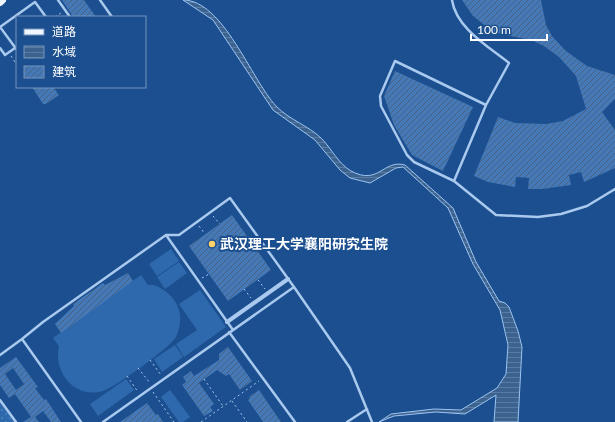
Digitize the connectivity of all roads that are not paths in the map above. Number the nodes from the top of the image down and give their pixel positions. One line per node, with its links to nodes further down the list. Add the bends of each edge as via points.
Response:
1 (58, 0): 6 (lane)
2 (100, 0): 7 (lane)
3 (452, 0): 10 (lane, via 454,9 466,28 509,63)
4 (37, 1): 5 (lane); 9 (lane, via 0,26)
5 (45, 16)
6 (69, 16)
7 (111, 16)
8 (0, 48): 9 (lane, via 5,55)
9 (16, 49)
10 (486, 105): 11 (lane); 11 (lane, via 395,61 380,96 381,106 407,155 414,162)
11 (454, 181): 12 (lane, via 496,215 515,217 538,217 568,212 587,206)
12 (615, 189)
13 (166, 235): 14 (lane, via 179,234 230,198); 16 (lane); 19 (lane)
14 (288, 279): 15 (lane); 16 (street)
15 (294, 287): 17 (lane); 22 (lane, via 350,368)
16 (227, 322): 17 (lane)
17 (233, 330): 18 (lane)
18 (230, 332): 25 (lane); 26 (lane)
19 (22, 339): 20 (lane); 24 (lane)
20 (0, 355)
21 (0, 400): 23 (lane)
22 (367, 409): 27 (lane); 28 (lane)
23 (16, 422)
24 (81, 422)
25 (103, 422)
26 (295, 422)
27 (347, 422)
28 (372, 422)

